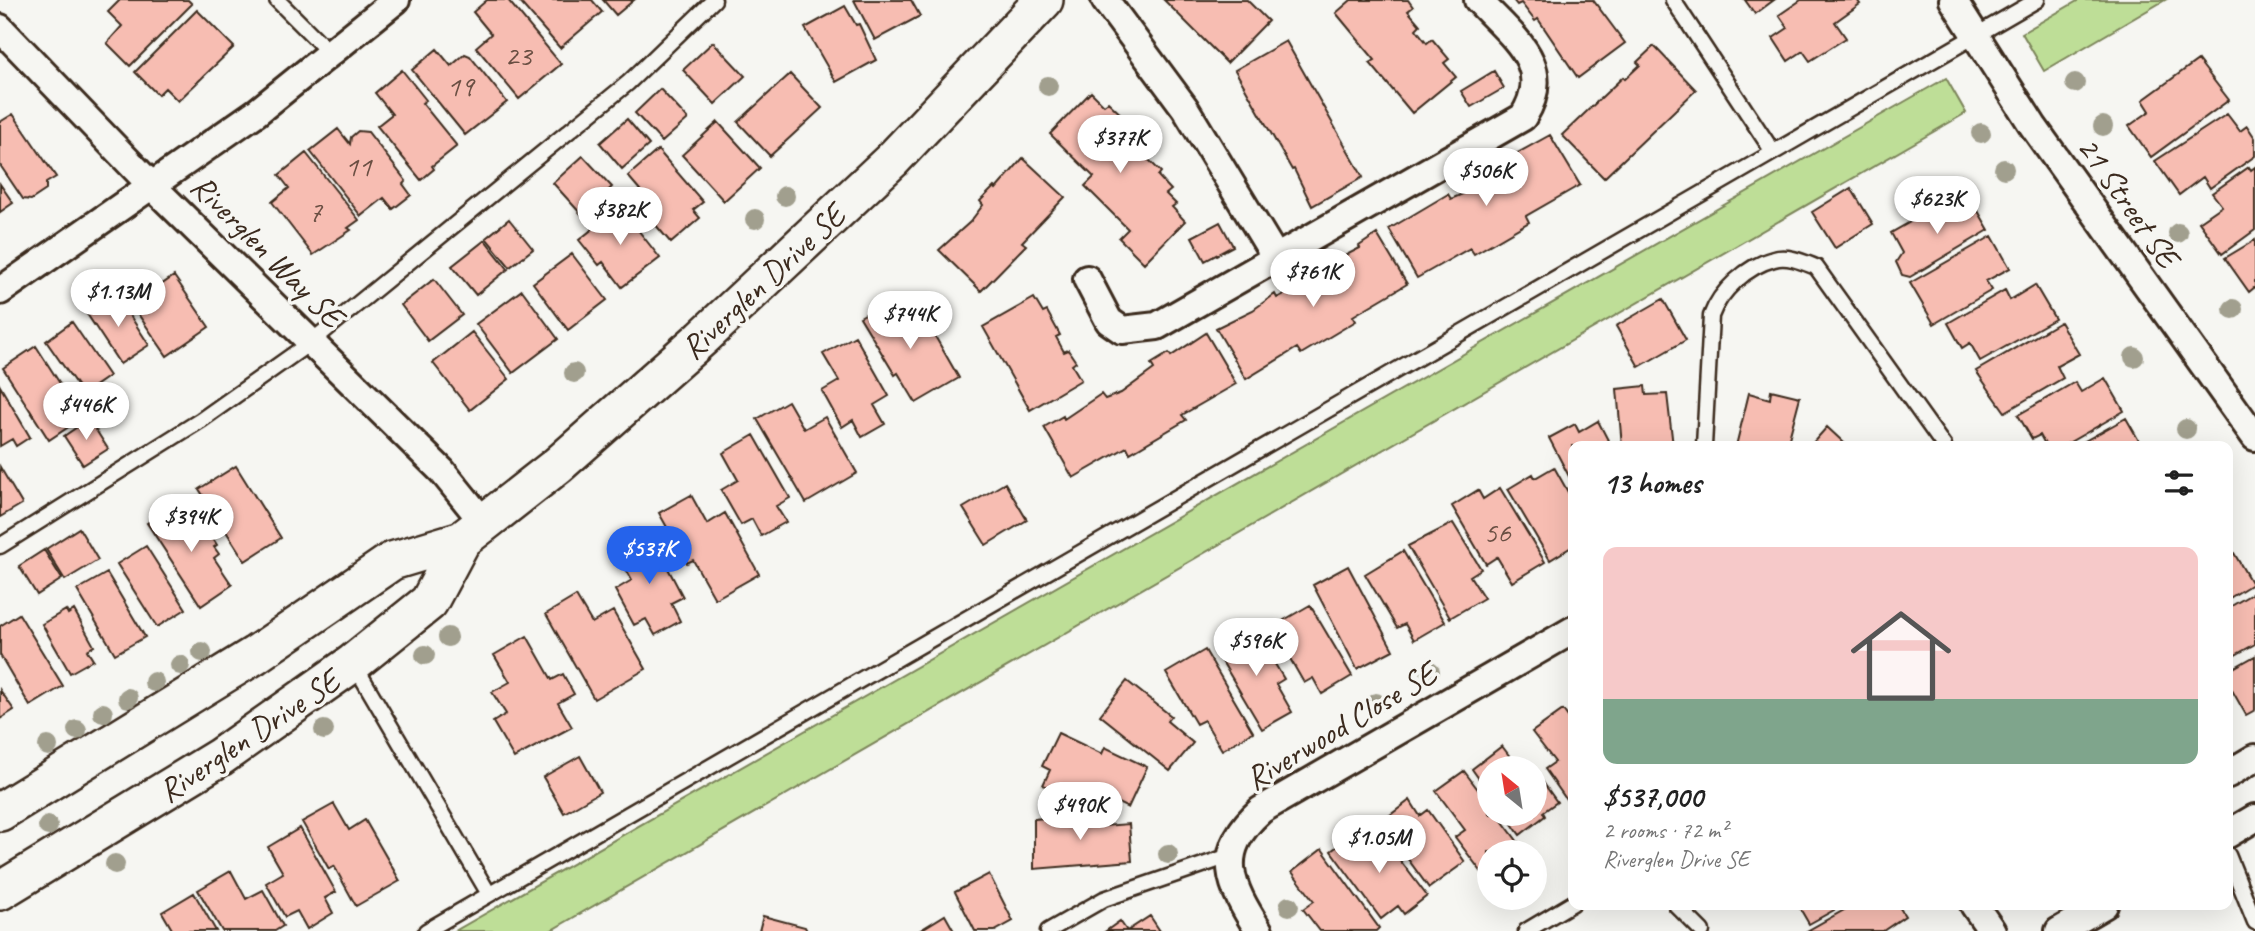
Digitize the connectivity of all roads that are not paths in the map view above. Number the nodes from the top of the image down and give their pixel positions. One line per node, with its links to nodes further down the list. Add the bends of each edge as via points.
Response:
1 (276, 0): 12 (lane)
2 (396, 0): 12 (street)
3 (715, 0): 18 (lane, via 628,83)
4 (1044, 0): 22 (street, Riverglen Drive SE, via 892,160 702,338 558,465)
5 (1105, 0): 15 (street, via 1185,108)
6 (1478, 0): 15 (street, via 1527,54 1537,77 1535,99 1524,117)
7 (1672, 0): 13 (lane)
8 (1953, 0): 11 (street, 21 Street SE)
9 (2037, 0): 11 (lane)
10 (0, 28): 14 (street, Riverglen Way SE)
11 (1975, 37): 13 (lane); 19 (street, 21 Street SE, via 2032,126)
12 (331, 54): 14 (street)
13 (1773, 152): 34 (lane)
14 (152, 186): 17 (street); 18 (street, Riverglen Way SE)
15 (1276, 258): 16 (street, via 1157,326 1122,330 1109,321)
16 (1087, 279)
17 (0, 291)
18 (311, 342): 22 (street, Riverglen Way SE, via 442,471); 23 (lane, via 201,420)
19 (2255, 437)
20 (1704, 441): 21 (lane, via 1711,316 1717,300 1732,282 1774,259 1797,259 1816,267)
21 (1940, 441)
22 (473, 532): 25 (street, Riverglen Drive SE, via 429,602); 28 (street, Riverglen Drive SE, via 392,561 256,655)
23 (0, 546)
24 (1568, 633): 31 (street, Riverwood Close SE, via 1261,810 1244,828)
25 (353, 663): 33 (street, Riverglen Drive SE, via 220,757); 34 (lane)
26 (2255, 758): 27 (street)
27 (2233, 771)
28 (0, 812)
29 (2255, 818): 30 (street)
30 (2233, 831)
31 (1232, 855): 40 (lane, via 1104,899); 41 (street, via 1235,892)
32 (2233, 867): 38 (lane)
33 (0, 891)
34 (489, 894): 39 (lane)
35 (1568, 906): 42 (lane)
36 (1681, 910): 43 (lane)
37 (2095, 910): 44 (street)
38 (2255, 922)
39 (426, 931)
40 (1048, 931)
41 (1259, 931)
42 (1526, 931)
43 (1702, 931)
44 (2059, 931)

